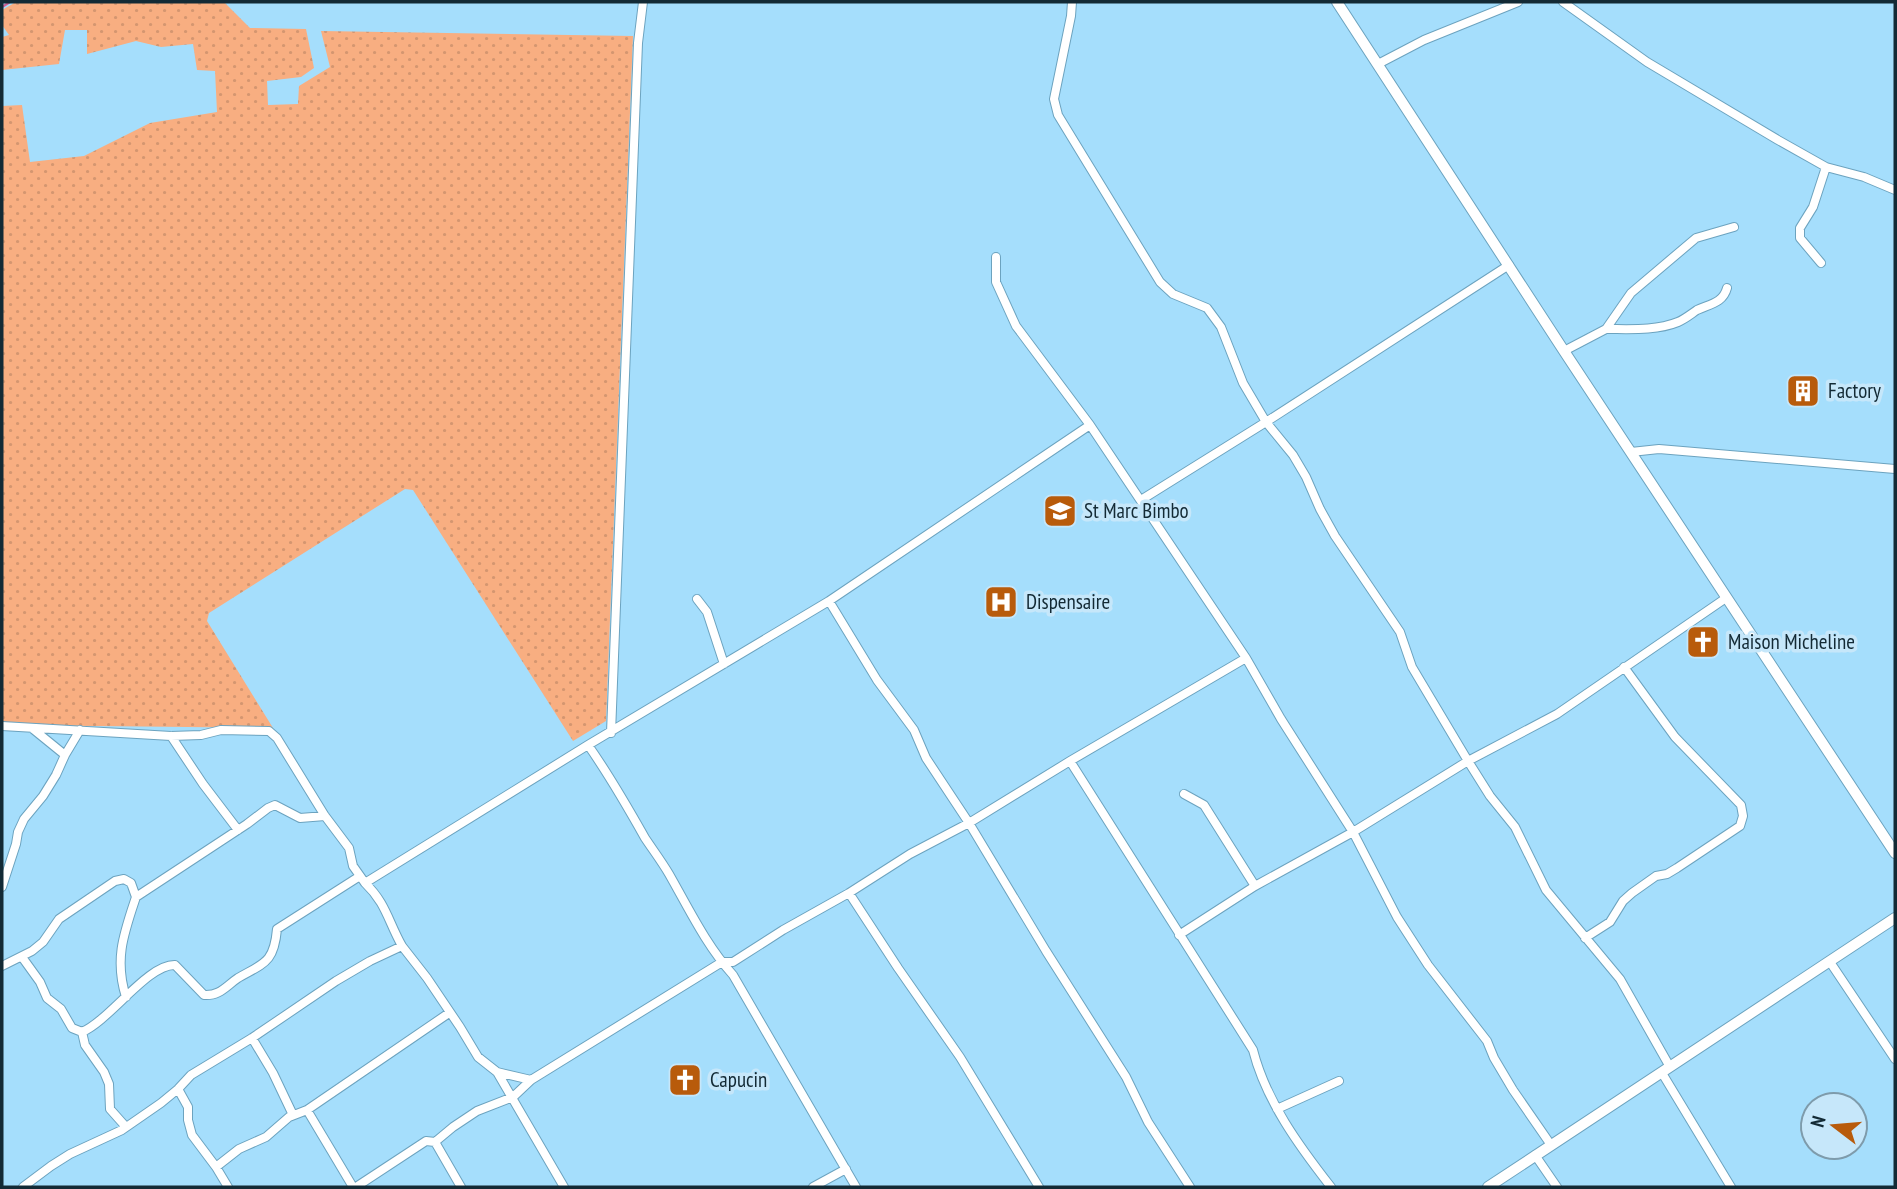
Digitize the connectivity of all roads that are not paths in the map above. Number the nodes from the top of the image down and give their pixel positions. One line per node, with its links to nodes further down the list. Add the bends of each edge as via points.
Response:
1 (643, 2): 6 (street)
2 (1072, 2): 18 (street, via 1054,99 1058,115 1160,282 1207,309 1221,327 1243,383)
3 (1336, 2): 8 (main road)
4 (1518, 2): 8 (street)
5 (1563, 2): 9 (street, via 1647,62)
6 (638, 43): 7 (street); 32 (street)
7 (632, 57)
8 (1378, 64): 14 (main road)
9 (1826, 167): 10 (street); 13 (street, via 1813,207 1800,228 1800,238)
10 (1895, 191)
11 (1734, 227): 16 (street, via 1696,238 1631,293)
12 (996, 257): 19 (street, via 996,282 1016,326)
13 (1821, 263)
14 (1509, 265): 17 (main road); 18 (street)
15 (1727, 288): 16 (street, via 1715,304 1678,322)
16 (1606, 329): 17 (street)
17 (1564, 351): 20 (main road)
18 (1266, 422): 22 (street); 37 (street, via 1293,455 1335,536 1400,632 1412,667)
19 (1090, 425): 22 (street); 25 (street)
20 (1630, 452): 21 (street, via 1659,449); 23 (main road)
21 (1895, 469)
22 (1140, 500): 26 (street)
23 (1726, 597): 28 (street); 43 (main road)
24 (697, 599): 27 (street, via 707,612)
25 (829, 601): 27 (street); 40 (street)
26 (1246, 659): 36 (street); 42 (street)
27 (724, 664): 32 (street)
28 (1624, 667): 37 (street, via 1557,714); 51 (street, via 1675,737 1741,805 1743,816 1740,826 1730,833 1632,892 1611,922)
29 (2, 726): 30 (street)
30 (33, 729): 31 (street); 35 (street)
31 (80, 730): 33 (street); 35 (street)
32 (611, 733): 34 (street)
33 (171, 736): 39 (street, via 269,731); 41 (street)
34 (588, 745): 44 (street); 55 (street)
35 (65, 755): 46 (street, via 43,796 24,819)
36 (1070, 761): 40 (street); 50 (street)
37 (1468, 761): 42 (street); 51 (street, via 1515,828 1546,890)
38 (1184, 794): 45 (street, via 1204,806)
39 (325, 816): 41 (street, via 300,818 275,805); 44 (street, via 349,848)
40 (970, 823): 47 (street); 85 (street)
41 (238, 830): 48 (street)
42 (1353, 832): 45 (street); 73 (street, via 1427,965 1487,1041 1513,1090)
43 (1895, 853)
44 (362, 880): 52 (street, via 386,909); 57 (street, via 277,929 276,946 264,964 223,991 204,995 174,965 166,964)
45 (1255, 886): 50 (street)
46 (2, 887)
47 (849, 893): 55 (street, via 733,962); 84 (street, via 960,1057)
48 (136, 897): 53 (street, via 131,883 115,881 60,919 43,942); 57 (street, via 119,955)
49 (1895, 918): 54 (main road)
50 (1179, 935): 68 (street, via 1253,1050)
51 (1585, 938): 62 (street, via 1620,979)
52 (402, 946): 58 (street); 60 (street, via 336,981)
53 (22, 957): 56 (street); 59 (street, via 47,998 61,1009 72,1028)
54 (1830, 961): 61 (street); 62 (main road)
55 (722, 962): 64 (street); 76 (street)
56 (2, 967)
57 (126, 997): 59 (street)
58 (449, 1013): 63 (street, via 478,1058); 69 (street)
59 (82, 1032): 71 (street, via 109,1084 110,1109)
60 (252, 1038): 66 (street, via 191,1075); 70 (street)
61 (1895, 1059)
62 (1666, 1070): 73 (main road); 89 (street)
63 (497, 1072): 64 (street); 67 (street)
64 (531, 1080): 67 (street)
65 (1339, 1081): 68 (street)
66 (178, 1089): 71 (street); 75 (street, via 188,1107 192,1135)
67 (513, 1097): 72 (street, via 477,1111); 81 (street)
68 (1277, 1109): 86 (street)
69 (307, 1110): 70 (street); 79 (street)
70 (293, 1115): 75 (street)
71 (126, 1127): 77 (street, via 70,1154)
72 (435, 1142): 79 (street, via 426,1141); 80 (street)
73 (1551, 1145): 74 (main road)
74 (1535, 1155): 87 (main road); 88 (street)
75 (216, 1167): 78 (street)
76 (846, 1169): 82 (street); 83 (street)
77 (23, 1187)
78 (228, 1187)
79 (355, 1187)
80 (461, 1187)
81 (564, 1187)
82 (813, 1187)
83 (856, 1187)
84 (1039, 1187)
85 (1190, 1187)
86 (1331, 1187)
87 (1488, 1187)
88 (1557, 1187)
89 (1731, 1187)

